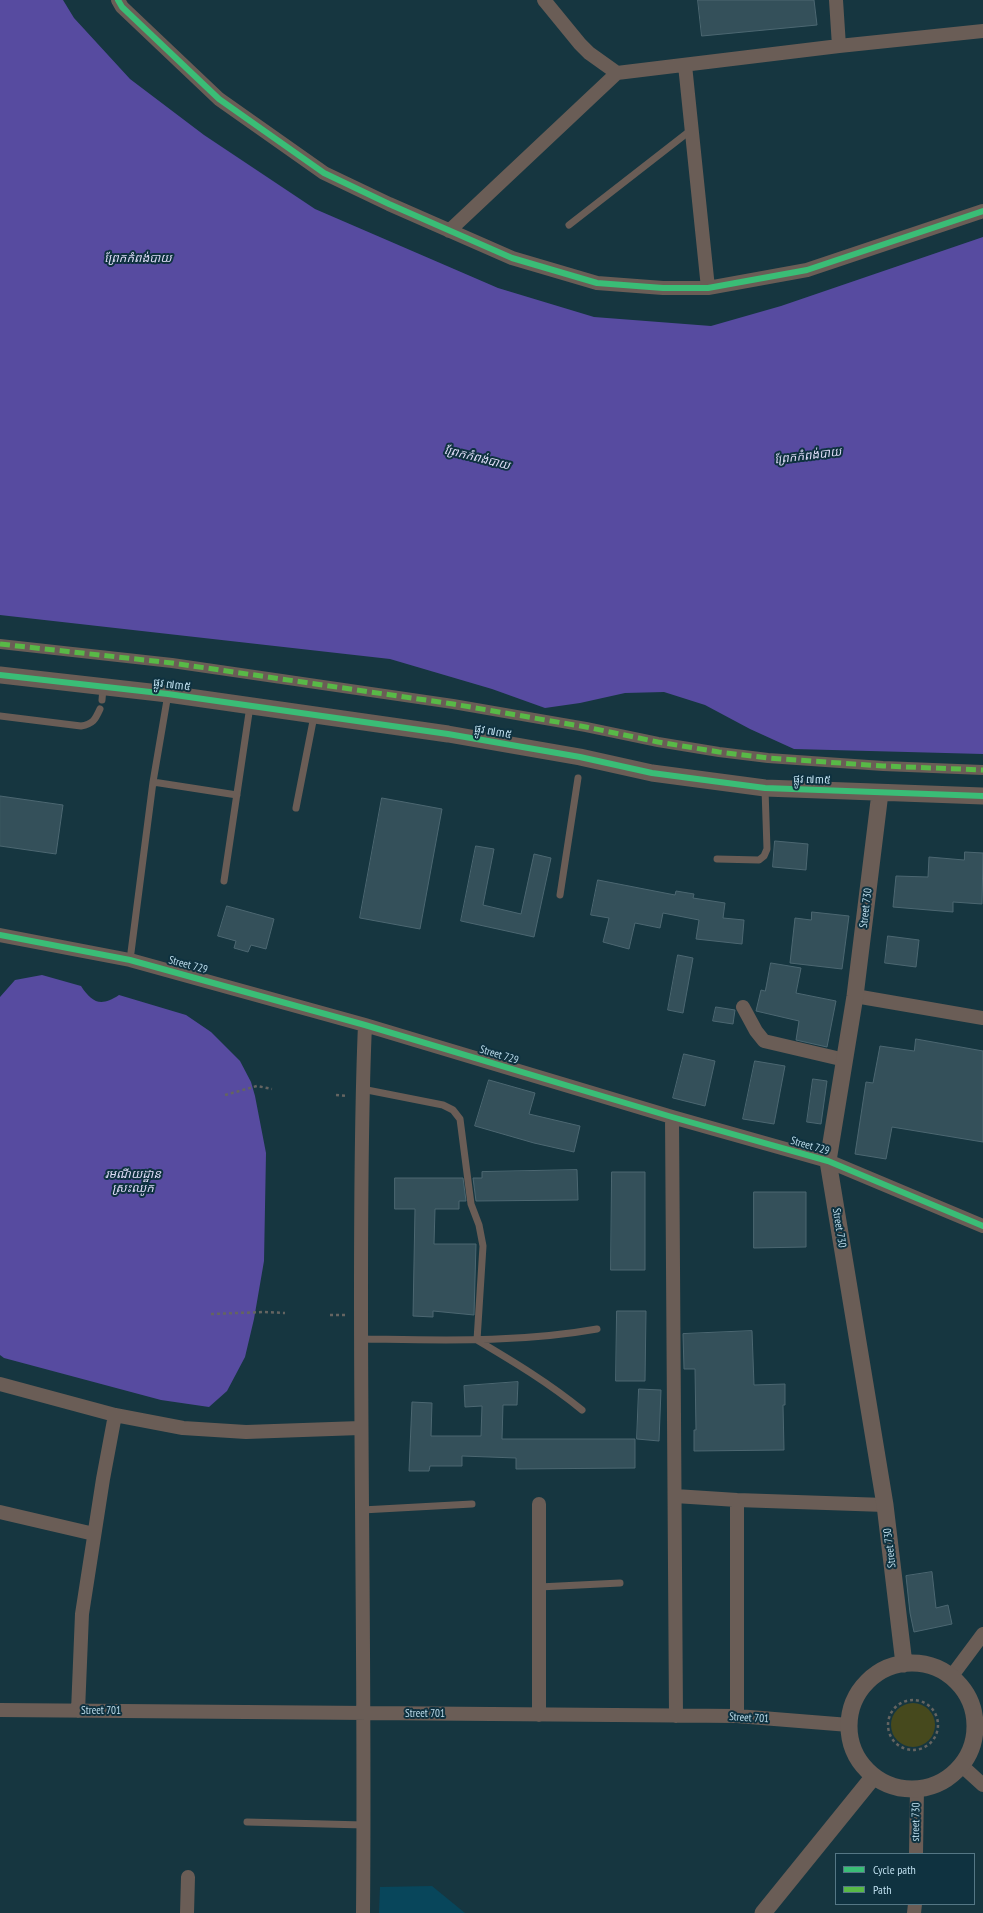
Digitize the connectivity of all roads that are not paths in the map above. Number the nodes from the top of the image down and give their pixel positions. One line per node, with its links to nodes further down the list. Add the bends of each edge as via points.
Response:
1 (118, 0): 11 (street, via 122,7 219,99 324,173)
2 (544, 0): 7 (street, via 580,44)
3 (836, 0): 5 (street)
4 (983, 31): 5 (street)
5 (840, 46): 6 (street)
6 (685, 65): 7 (street); 8 (street)
7 (617, 73): 11 (street)
8 (691, 130): 10 (lane); 12 (street)
9 (983, 211): 12 (street, via 807,270)
10 (569, 225)
11 (449, 231): 12 (street, via 512,258 597,283 663,288)
12 (708, 288)
13 (0, 644): 20 (street, via 172,663 453,704 726,753 868,765)
14 (0, 675): 15 (street, ផ្លូវ ៧៣៥, via 103,694)
15 (168, 694): 16 (street, ផ្លូវ ៧៣៥); 22 (lane)
16 (250, 706): 19 (street, ផ្លូវ ៧៣៥); 25 (lane)
17 (100, 709): 18 (lane, via 95,720 82,726)
18 (0, 716)
19 (314, 716): 23 (street, ផ្លូវ ៧៣៥, via 448,734 580,761); 27 (lane)
20 (983, 770)
21 (578, 778): 30 (lane)
22 (153, 782): 25 (lane); 32 (lane)
23 (765, 788): 24 (street, ផ្លូវ ៧៣៥); 28 (lane, via 767,850 764,856 759,860)
24 (880, 793): 26 (street, ផ្លូវ ៧៣៥); 33 (street, Street 730)
25 (237, 795): 29 (lane)
26 (983, 796)
27 (296, 808)
28 (717, 858)
29 (224, 881)
30 (560, 895)
31 (0, 935): 32 (street, Street 729)
32 (130, 960): 36 (street, Street 729)
33 (855, 996): 35 (street); 37 (street, Street 730)
34 (743, 1007): 37 (street, via 764,1040)
35 (983, 1018)
36 (365, 1025): 38 (street); 39 (street, Street 729)
37 (846, 1060): 40 (street, Street 730)
38 (362, 1089): 43 (street); 44 (lane, via 443,1105 453,1110 460,1119 471,1204 483,1246)
39 (672, 1117): 40 (street, Street 729); 49 (street)
40 (828, 1161): 41 (street, Street 729); 53 (street, Street 730)
41 (983, 1226)
42 (597, 1329): 44 (lane, via 549,1336)
43 (361, 1338): 44 (lane); 48 (street)
44 (477, 1340): 46 (lane, via 553,1386)
45 (0, 1384): 47 (street)
46 (582, 1410)
47 (115, 1415): 48 (street, via 183,1428 246,1432); 56 (street)
48 (360, 1428): 54 (street)
49 (675, 1496): 50 (street); 66 (street)
50 (737, 1500): 53 (street); 67 (street)
51 (472, 1504): 54 (lane)
52 (538, 1504): 58 (street)
53 (885, 1505): 60 (street, Street 730)
54 (362, 1510): 64 (street)
55 (0, 1512): 56 (street)
56 (94, 1534): 63 (street, via 82,1614)
57 (620, 1583): 58 (lane)
58 (539, 1587): 65 (street)
59 (983, 1634): 61 (street)
60 (904, 1664): 61 (street, via 926,1665); 68 (street, via 880,1672 867,1683 854,1702)
61 (951, 1676): 69 (street, via 962,1687 971,1703)
62 (0, 1710): 63 (street, Street 701)
63 (78, 1711): 64 (street, Street 701)
64 (364, 1714): 65 (street, Street 701); 75 (street)
65 (539, 1715): 66 (street, Street 701)
66 (676, 1716): 67 (street, Street 701)
67 (737, 1716): 68 (street, Street 701)
68 (849, 1725): 71 (street, via 856,1755)
69 (979, 1726): 70 (street, via 972,1747)
70 (961, 1765): 72 (street); 73 (street, via 939,1783)
71 (874, 1776): 73 (street, via 896,1787); 80 (street)
72 (983, 1785)
73 (917, 1789): 76 (street, street 730)
74 (247, 1822): 75 (lane)
75 (364, 1824): 79 (street)
76 (916, 1853)
77 (188, 1877): 78 (street)
78 (187, 1913)
79 (363, 1913)
80 (763, 1913)

